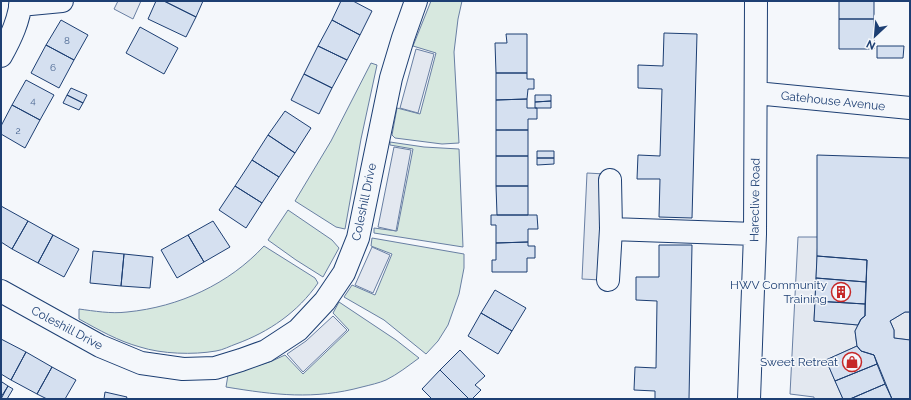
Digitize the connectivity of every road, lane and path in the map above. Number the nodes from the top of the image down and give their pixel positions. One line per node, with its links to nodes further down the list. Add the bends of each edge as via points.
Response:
1 (62, 1): 4 (street)
2 (416, 1): 12 (street, Coleshill Drive, via 391,78 358,238 344,273 325,301 298,330 266,351 241,360 215,368 183,369 141,363 100,346)
3 (756, 1): 6 (street, Hareclive Road)
4 (21, 3): 5 (street, via 19,17)
5 (1, 56)
6 (756, 93): 7 (street, Gatehouse Avenue); 10 (street, Hareclive Road)
7 (910, 108)
8 (610, 180): 9 (street)
9 (611, 229): 10 (street); 11 (street)
10 (755, 234): 13 (street, Hareclive Road)
11 (608, 280)
12 (1, 291)
13 (749, 399)

